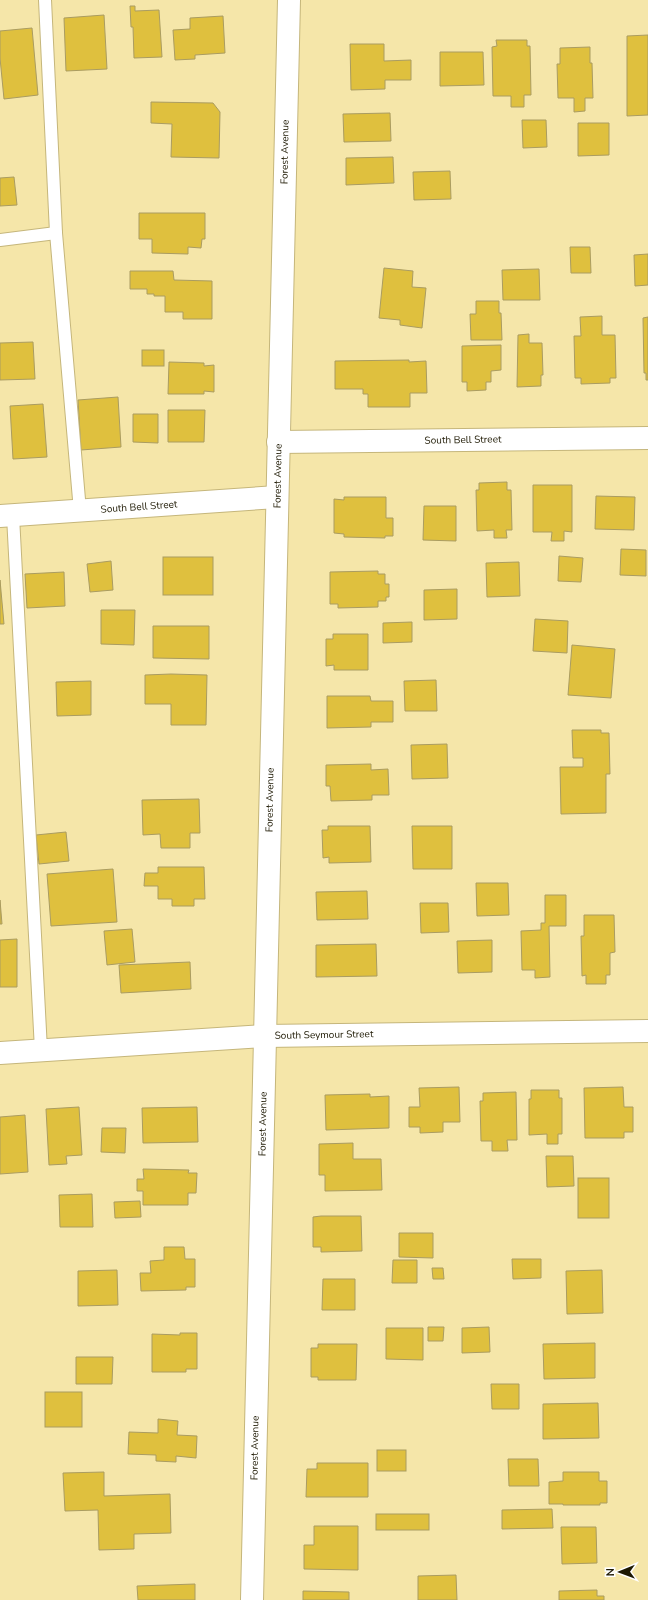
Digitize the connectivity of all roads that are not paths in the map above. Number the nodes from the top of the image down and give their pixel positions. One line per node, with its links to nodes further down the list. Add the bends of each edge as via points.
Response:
1 (45, 0): 3 (lane)
2 (289, 0): 6 (street, Forest Avenue)
3 (56, 233): 4 (lane); 8 (lane)
4 (0, 240)
5 (648, 438): 6 (street, South Bell Street)
6 (278, 442): 7 (street, Forest Avenue)
7 (277, 497): 8 (street, South Bell Street); 11 (street, Forest Avenue)
8 (80, 511): 9 (street, South Bell Street)
9 (6, 516): 12 (lane)
10 (648, 1030): 11 (street, South Seymour Street)
11 (264, 1036): 12 (street, South Seymour Street); 14 (street, Forest Avenue)
12 (41, 1050): 13 (street, South Seymour Street)
13 (0, 1053)
14 (252, 1600)

